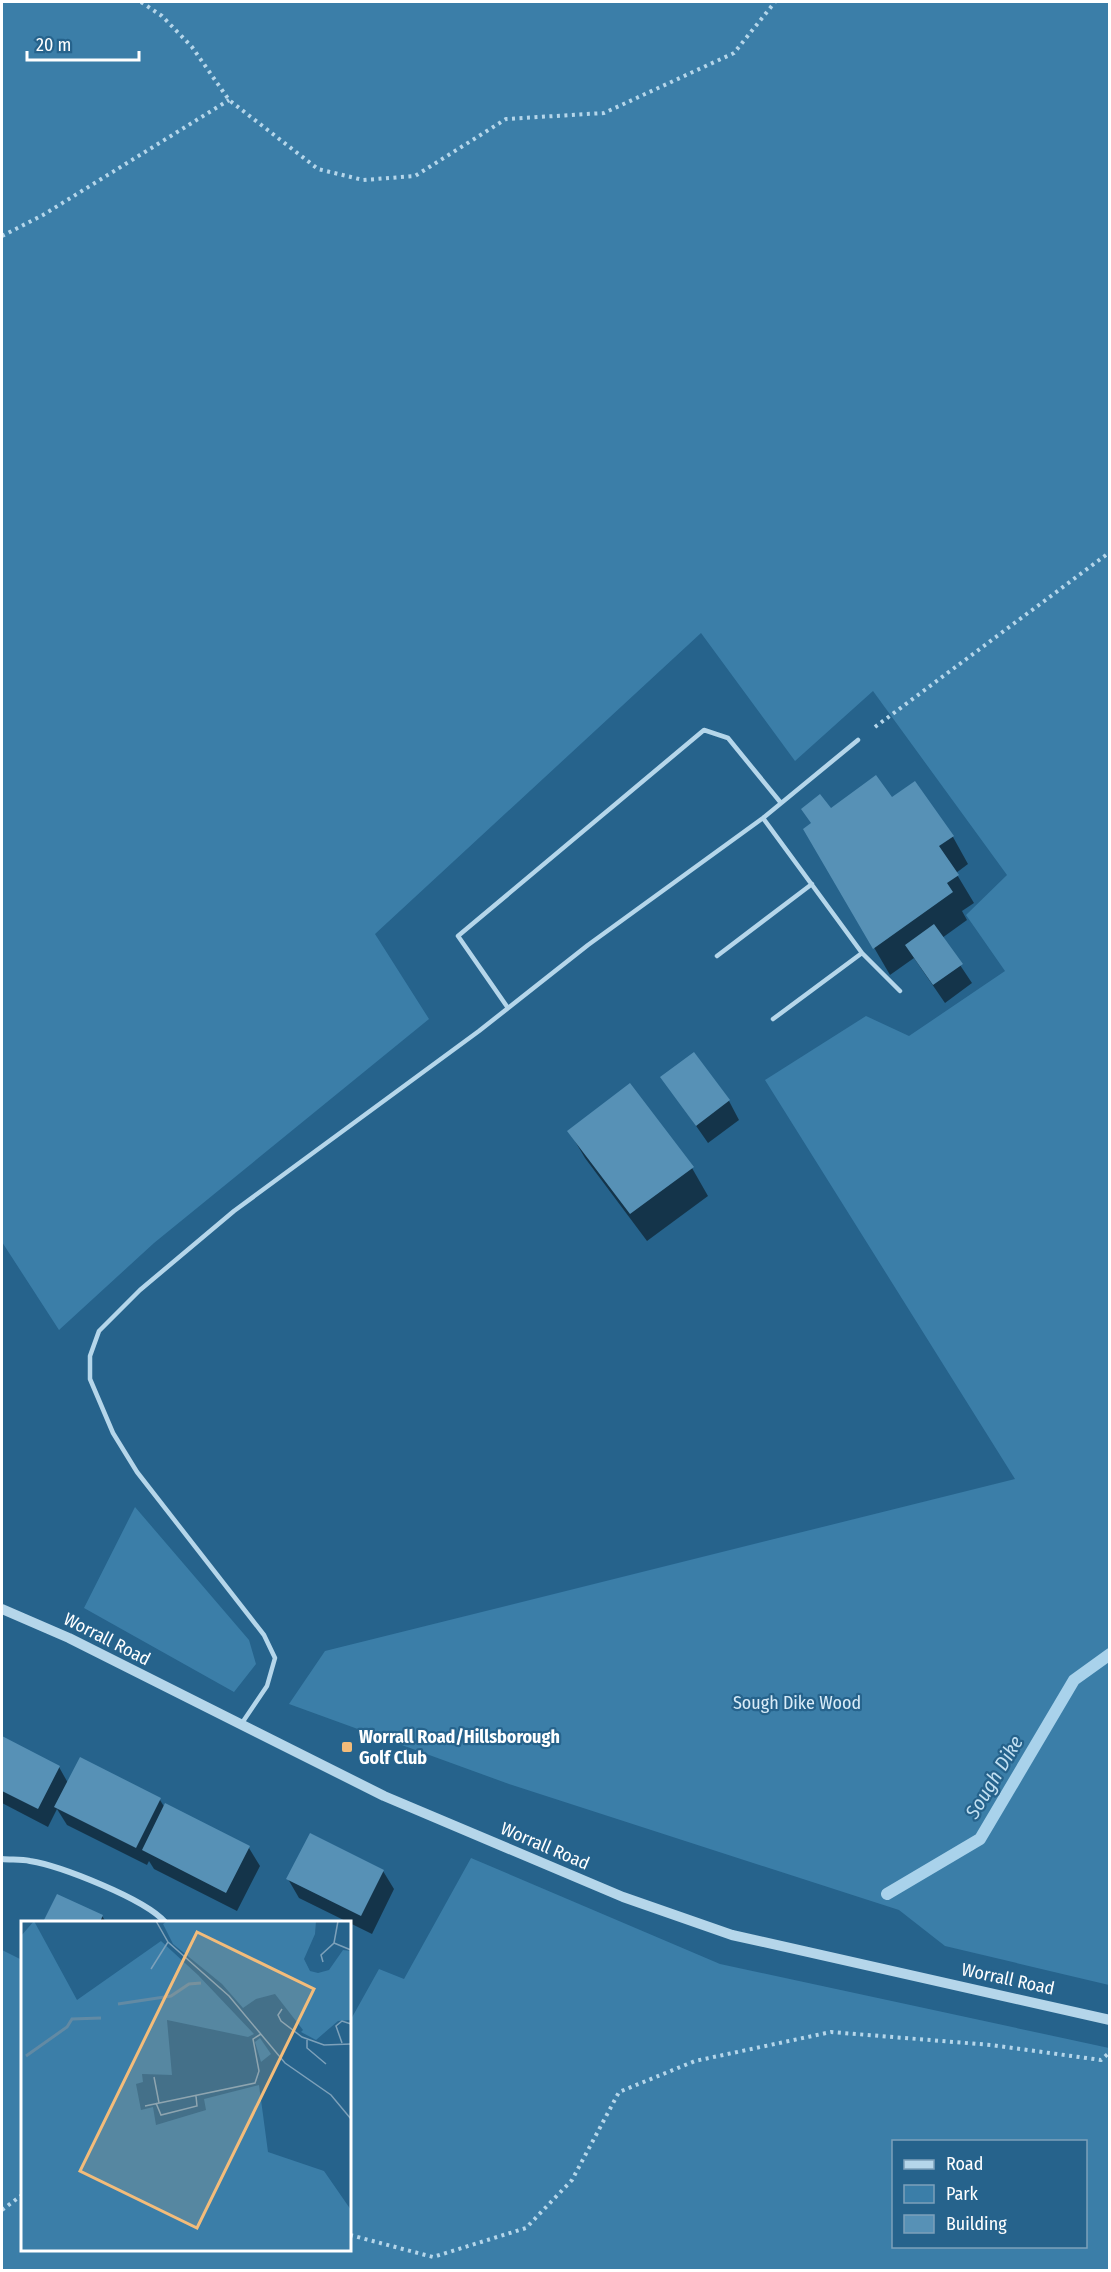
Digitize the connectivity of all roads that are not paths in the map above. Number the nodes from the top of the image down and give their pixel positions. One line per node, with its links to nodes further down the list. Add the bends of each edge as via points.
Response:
1 (858, 740): 2 (lane)
2 (781, 803): 3 (lane); 8 (lane, via 728,738 704,730 458,936)
3 (763, 818): 4 (lane); 8 (lane)
4 (812, 884): 5 (lane); 6 (lane)
5 (862, 954): 7 (lane); 9 (lane)
6 (717, 956)
7 (900, 991)
8 (508, 1008): 11 (lane, via 234,1211 140,1290 99,1331 93,1347 90,1379 113,1432 137,1472 264,1635 275,1658 267,1686)
9 (773, 1019)
10 (2, 1609): 11 (street, Worrall Road, via 69,1638)
11 (240, 1726): 14 (street, Worrall Road, via 395,1801 624,1897 732,1935)
12 (2, 1859): 13 (street, via 30,1861 78,1875 131,1900)
13 (162, 1921)
14 (1110, 2020)

